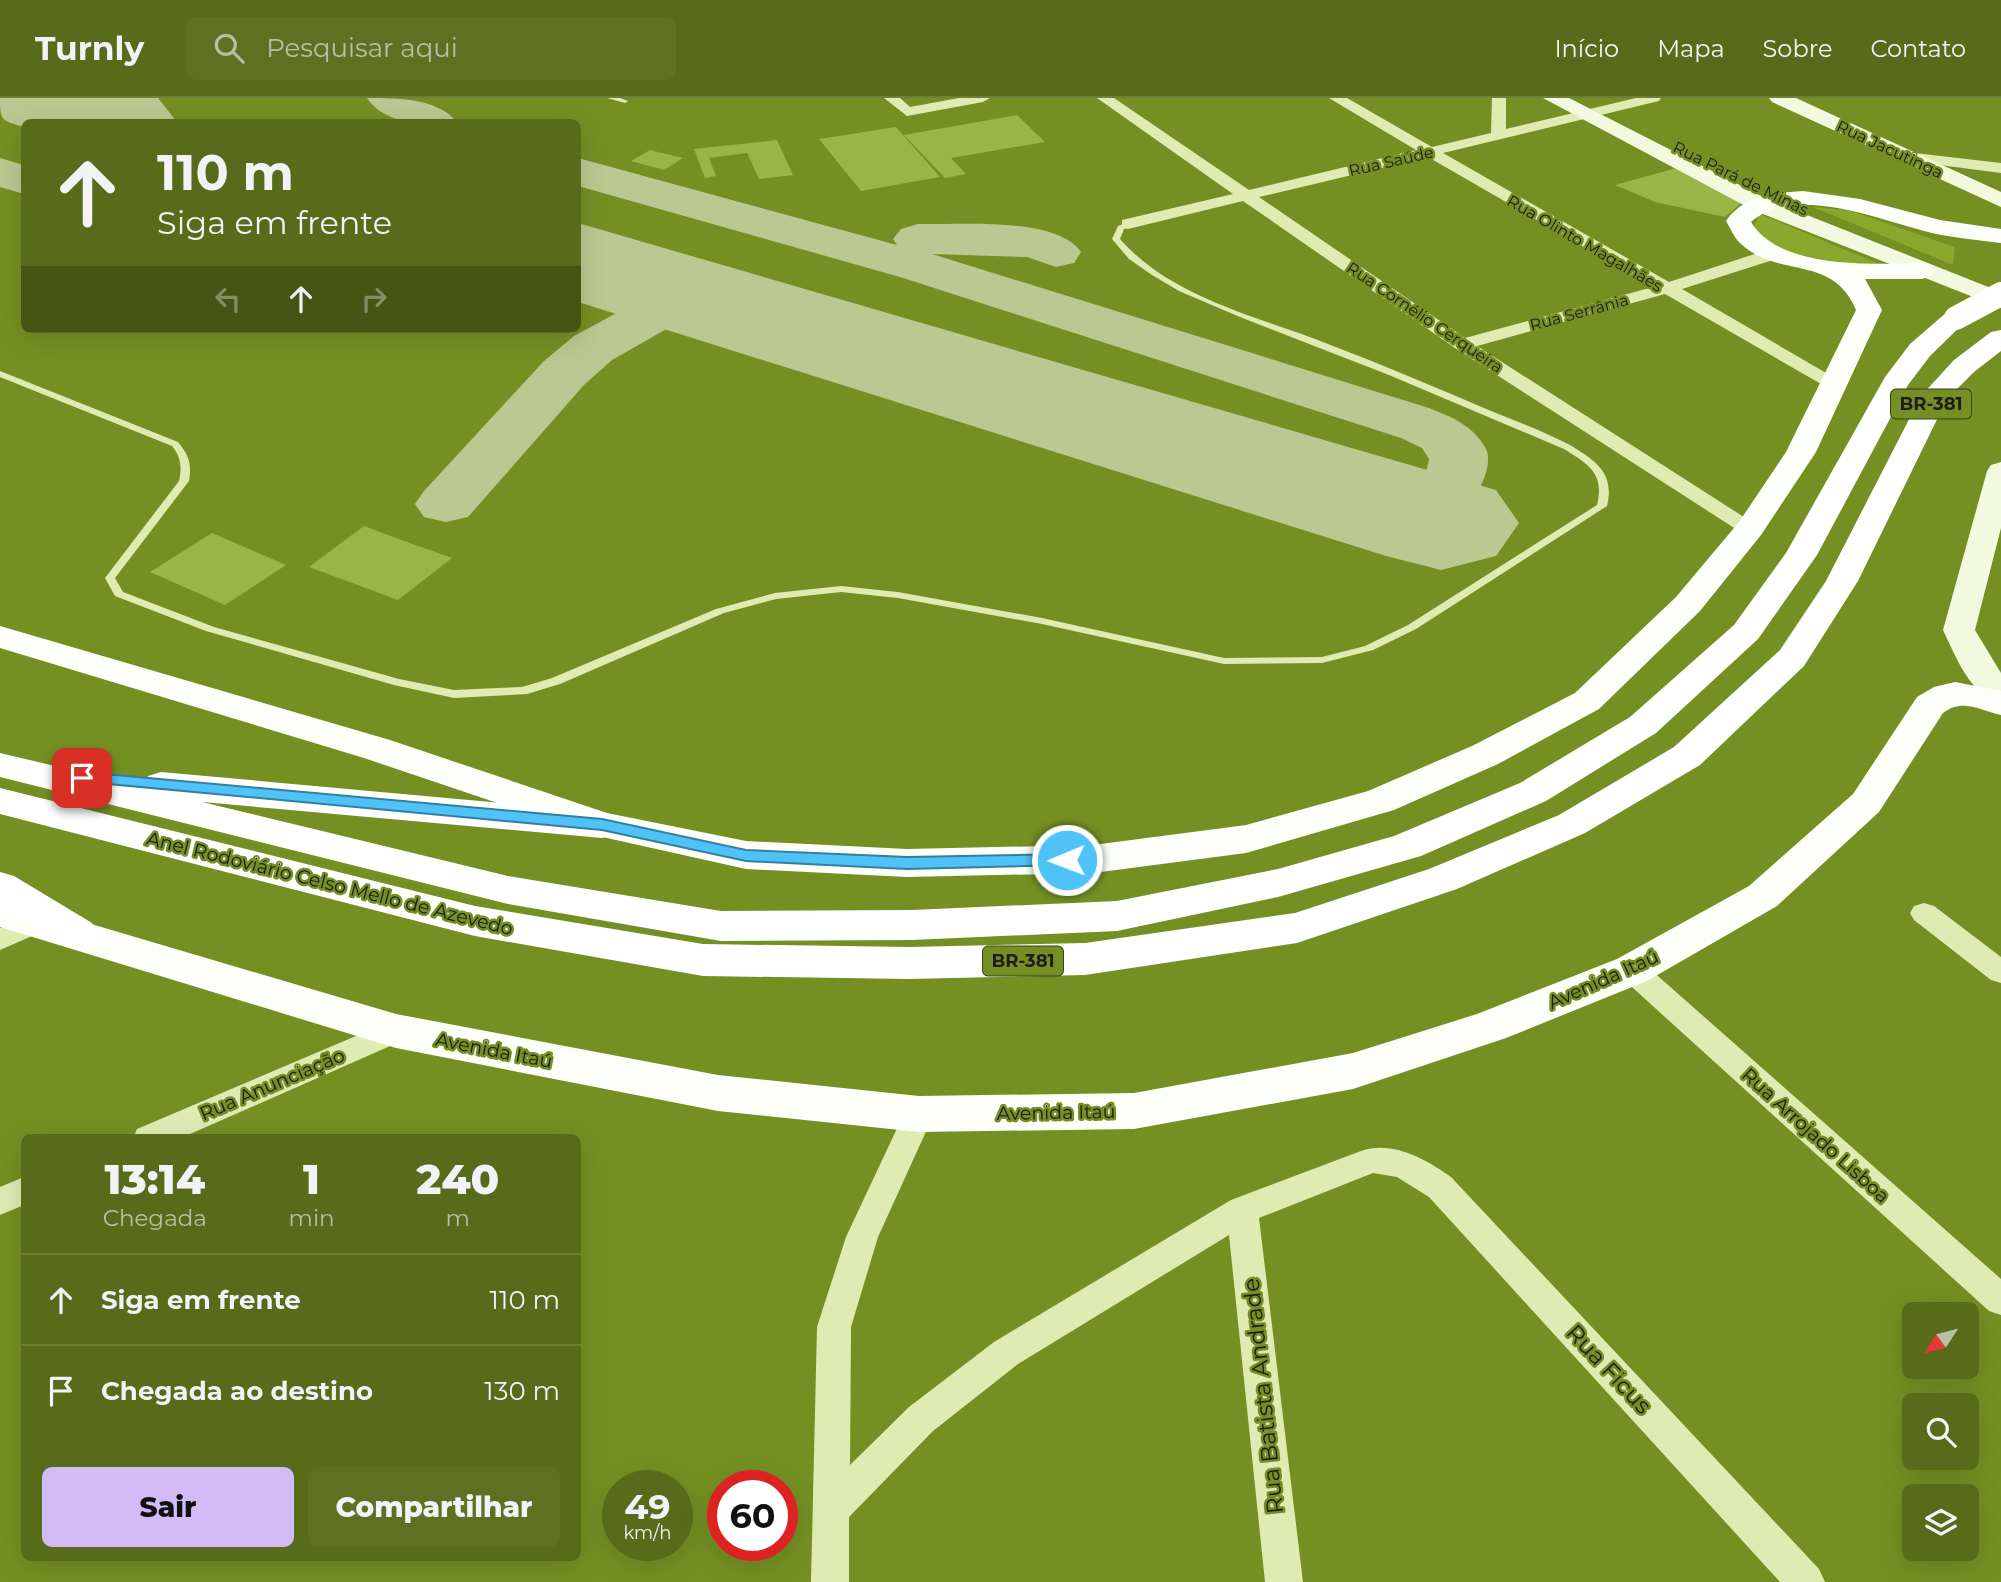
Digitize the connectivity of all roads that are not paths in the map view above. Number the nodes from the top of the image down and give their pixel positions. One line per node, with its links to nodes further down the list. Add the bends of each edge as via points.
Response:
1 (610, 98): 10 (lane)
2 (891, 98): 3 (street, via 907,112)
3 (983, 98)
4 (1104, 98): 16 (street, Rua Cornélio Cerqueira)
5 (1336, 98): 13 (street, Rua Olinto Magalhães)
6 (1499, 98): 12 (street)
7 (1553, 98): 11 (main road, Rua Pará de Minas)
8 (1654, 98): 11 (street, Rua Saúde)
9 (1779, 98): 14 (main road, Rua Jacutinga)
10 (625, 101)
11 (1592, 108): 12 (street, Rua Saúde); 18 (main road, Rua Pará de Minas)
12 (1498, 136): 13 (street, Rua Saúde)
13 (1429, 153): 16 (street, Rua Saúde); 25 (street, Rua Olinto Magalhães)
14 (1906, 157): 15 (street); 17 (main road, Rua Jacutinga)
15 (2001, 168)
16 (1245, 195): 19 (street, Rua Saúde); 28 (street, Rua Cornélio Cerqueira)
17 (2001, 200)
18 (1771, 203): 20 (main road, via 1818,199 1852,203 1934,227); 21 (main road, via 1745,211 1738,221 1750,239); 22 (main road, Rua Pará de Minas); 24 (main road, Rua Pará de Minas)
19 (1128, 224): 29 (lane, via 1116,239 1121,247 1143,266 1195,295 1434,390 1580,455 1600,472 1606,487 1602,506 1412,627 1369,648 1322,660 1224,661 1042,621 841,589 775,596 720,611 523,691 454,694 210,629 119,594 110,578 184,481 188,464 184,455 175,444)
20 (2001, 236)
21 (1776, 253): 23 (main road); 25 (street, Rua Serrânia)
22 (1922, 271): 23 (main road); 26 (main road, Rua Pará de Minas)
23 (1846, 272): 30 (main road, via 1864,293 1869,310)
24 (1995, 287): 36 (highway, Anel Rodoviário Celso Mello de Azevedo / BR-381, bridge, via 1920,349 1895,383 1801,555 1746,632 1643,725 1520,797 1407,846 1278,883 1117,916 912,925 721,926 508,890)
25 (1664, 289): 28 (street, Rua Serrânia); 30 (street, Rua Olinto Magalhães)
26 (2001, 301)
27 (2001, 338): 37 (highway, Anel Rodoviário Celso Mello de Azevedo / BR-381, via 1935,396 1842,581 1792,658 1687,756 1572,824 1443,878 1297,928 1085,959 909,963 703,960 475,921)
28 (1462, 344): 32 (street, Rua Cornélio Cerqueira)
29 (0, 374)
30 (1835, 384): 32 (main road, via 1801,452)
31 (2001, 471): 34 (main road, via 1959,630 1980,671)
32 (1750, 528): 38 (main road, via 1688,604 1587,701 1485,755 1381,801 1246,839 1093,859 907,863 746,855)
33 (0, 637): 38 (main road, via 377,750)
34 (2001, 693)
35 (2001, 704): 45 (main road, Avenida Itaú, via 1958,692 1941,695 1866,803 1846,822 1763,895)
36 (17, 769): 38 (highway)
37 (0, 801)
38 (602, 825)
39 (0, 886): 43 (highway)
40 (0, 912): 42 (main road, Avenida Itaú)
41 (1924, 913): 46 (street)
42 (38, 922): 43 (main road, Avenida Itaú); 44 (street)
43 (78, 934): 47 (main road, Avenida Itaú)
44 (0, 940)
45 (1632, 970): 48 (main road, Avenida Itaú, via 1491,1026 1353,1071 1135,1111); 53 (street, Rua Arrojado Lisboa)
46 (2001, 972)
47 (396, 1031): 48 (main road, Avenida Itaú, via 718,1094); 49 (street, Rua Anunciação)
48 (919, 1115): 54 (street, via 862,1237 834,1327)
49 (157, 1134)
50 (21, 1192): 51 (street)
51 (0, 1201)
52 (1242, 1210): 54 (street, via 1006,1353 922,1419); 56 (street, Rua Batista Andrade); 57 (street, Rua Ficus, via 1372,1160 1405,1165 1440,1187)
53 (2001, 1300)
54 (831, 1510): 55 (street)
55 (831, 1582)
56 (1284, 1582)
57 (1807, 1582)

